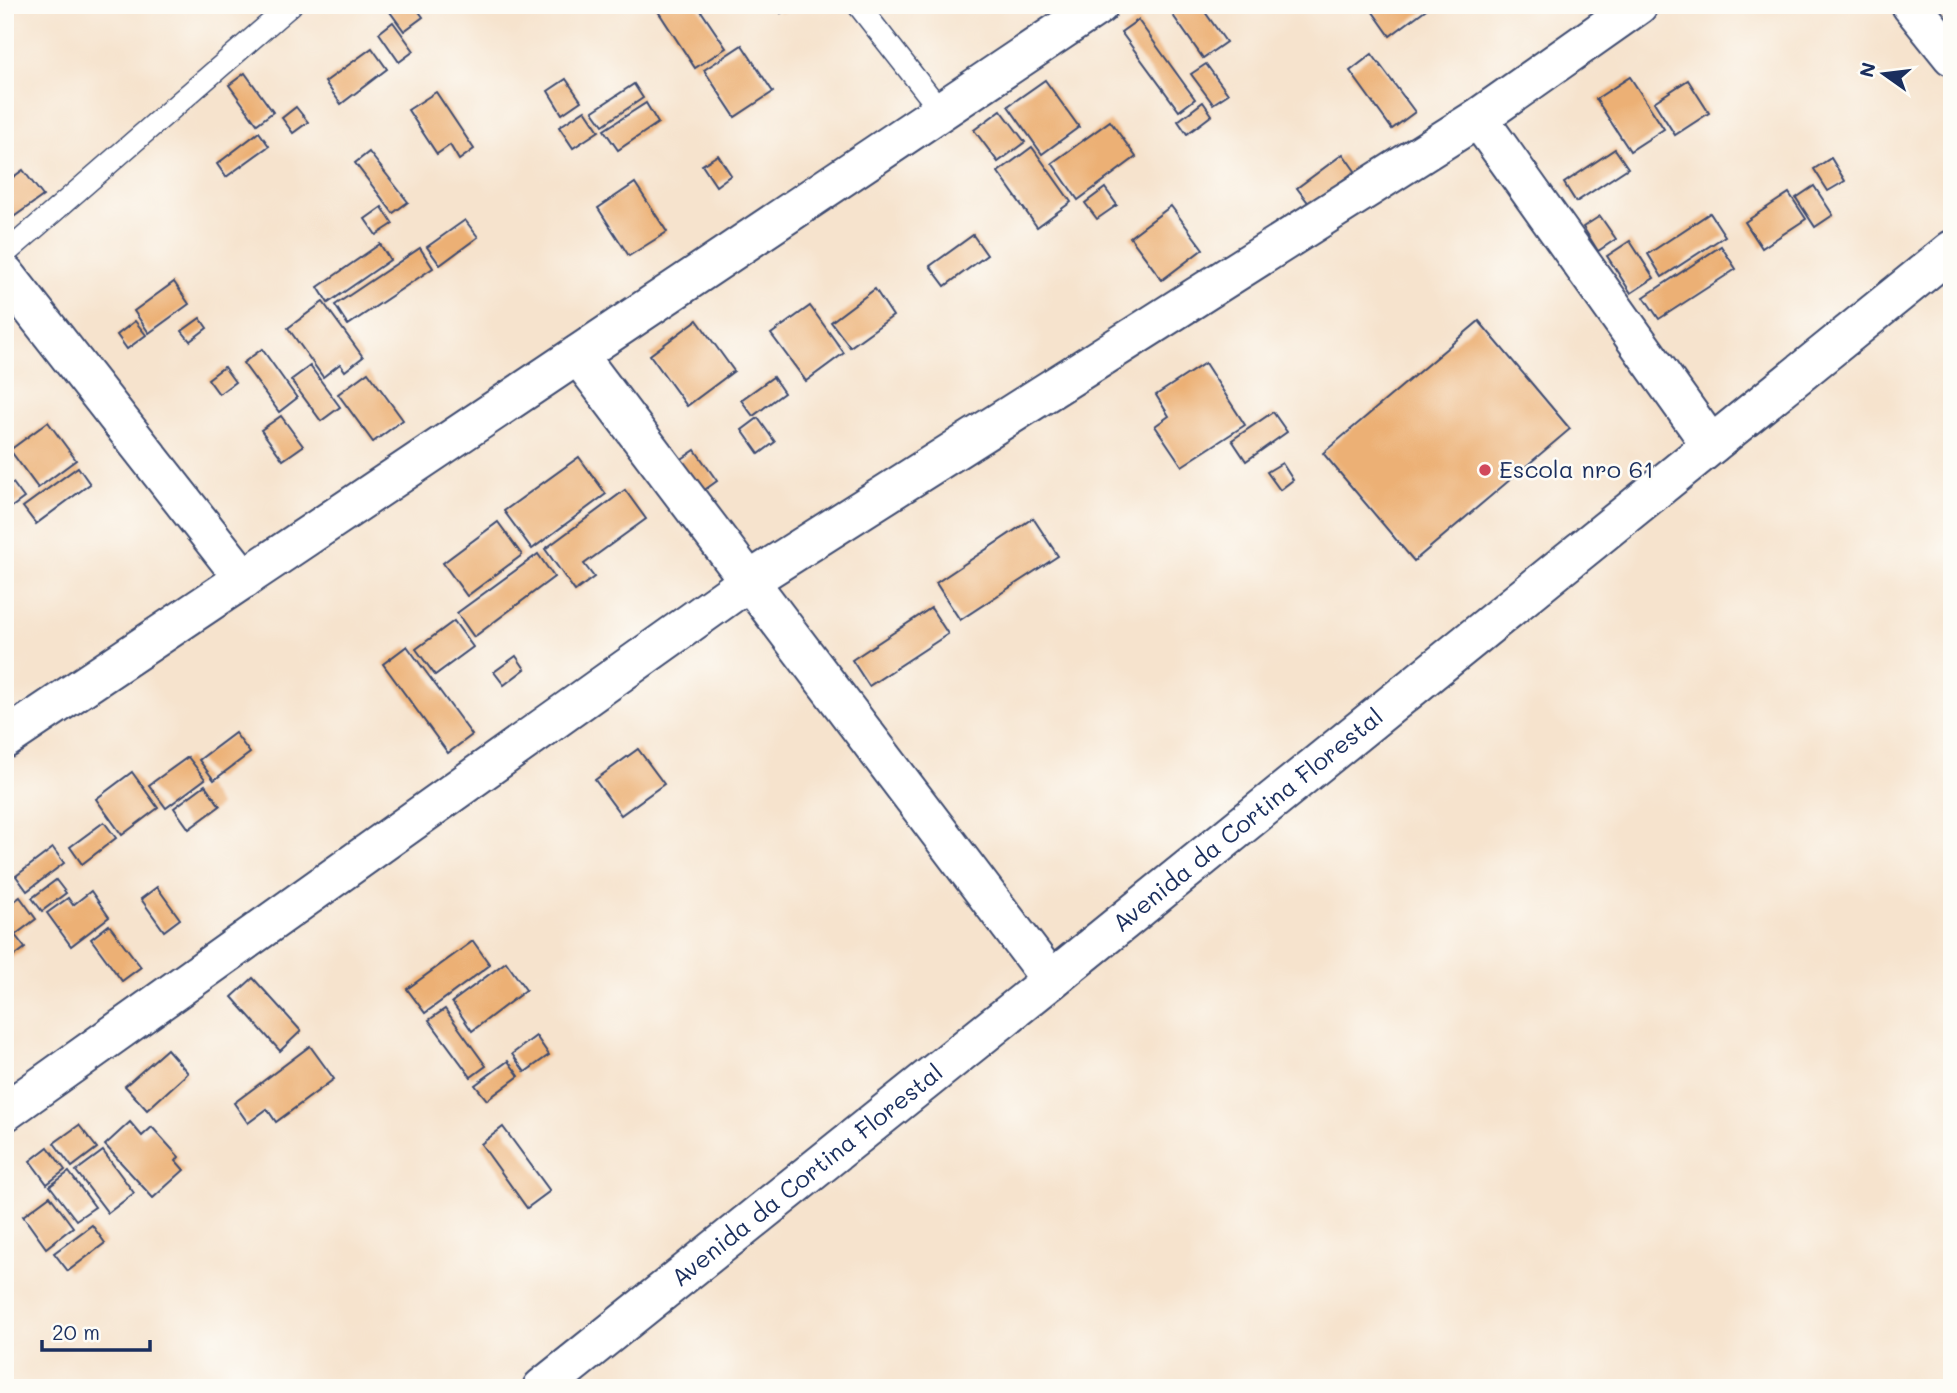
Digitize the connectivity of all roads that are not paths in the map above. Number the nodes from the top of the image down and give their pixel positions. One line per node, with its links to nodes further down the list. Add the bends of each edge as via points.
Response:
1 (291, 5): 10 (lane)
2 (858, 5): 7 (lane)
3 (1099, 5): 7 (street)
4 (1638, 5): 8 (street)
5 (1911, 5): 6 (street)
6 (1952, 56)
7 (941, 111): 12 (street)
8 (1478, 118): 13 (street); 15 (street)
9 (1952, 250): 13 (street, Avenida da Cortina Florestal)
10 (5, 254)
11 (5, 274): 14 (street)
12 (578, 355): 14 (street); 15 (street)
13 (1711, 445): 17 (street, Avenida da Cortina Florestal)
14 (244, 579): 16 (street)
15 (749, 582): 17 (street); 18 (street)
16 (5, 739)
17 (1051, 979): 19 (street, Avenida da Cortina Florestal)
18 (5, 1111)
19 (542, 1388)

